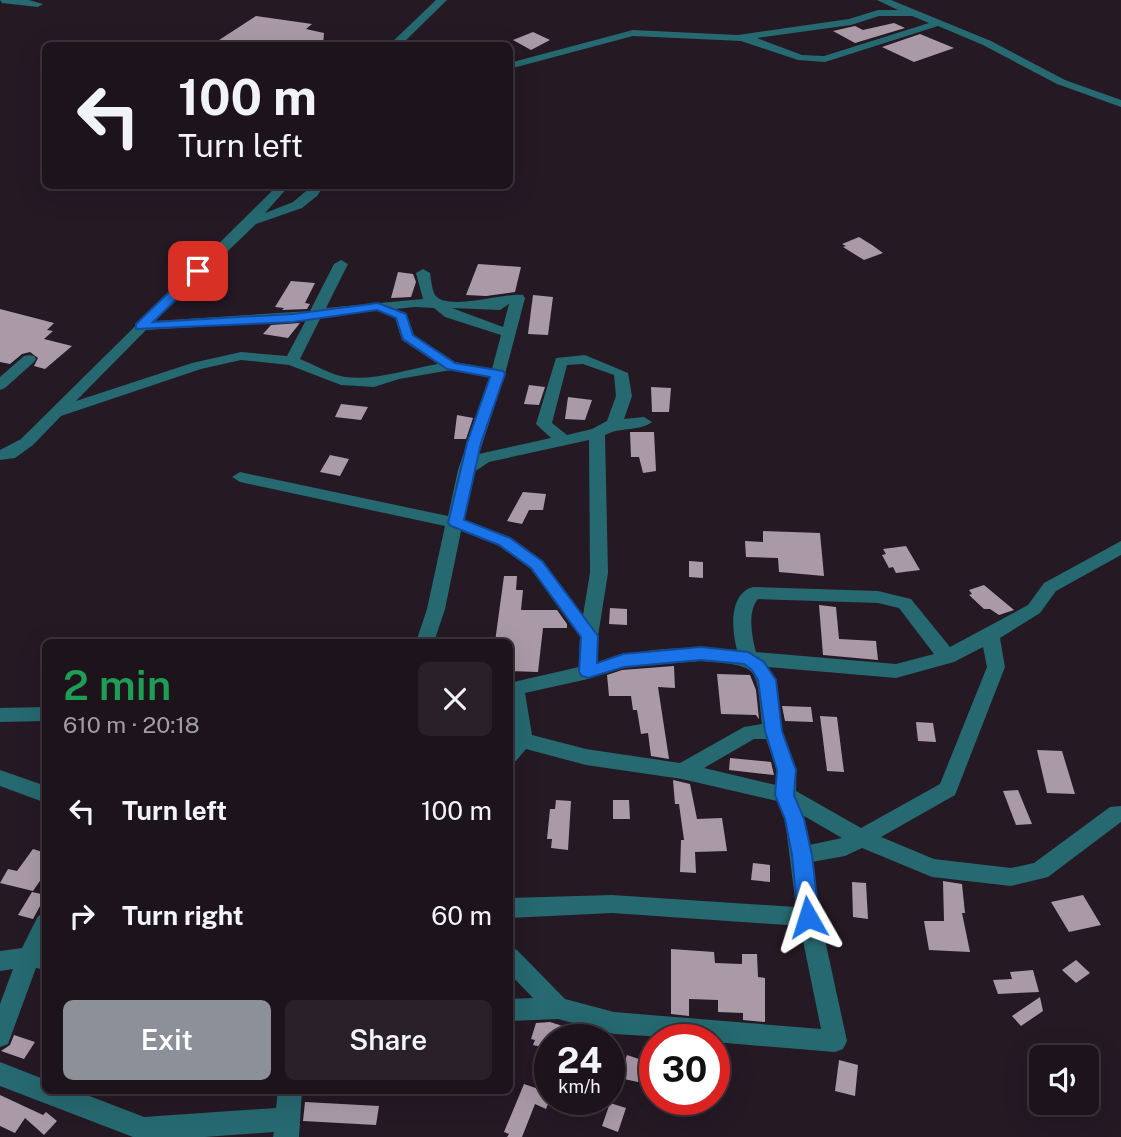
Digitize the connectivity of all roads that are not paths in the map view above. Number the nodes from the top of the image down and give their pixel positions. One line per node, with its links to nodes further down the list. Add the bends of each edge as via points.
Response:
1 (2, 0): 4 (street)
2 (442, 0): 9 (street)
3 (882, 0): 6 (street)
4 (15, 1): 5 (street)
5 (38, 5)
6 (915, 13): 7 (street); 8 (street, via 877,13 851,22)
7 (938, 23): 8 (street, via 846,53); 11 (street, via 1062,82)
8 (738, 37): 10 (street, via 633,33)
9 (398, 42)
10 (513, 65)
11 (1121, 104)
12 (280, 189): 14 (street)
13 (316, 189): 14 (street, via 292,208)
14 (251, 221): 20 (street)
15 (341, 264): 19 (street)
16 (424, 273): 17 (street, via 428,296)
17 (435, 303): 18 (street); 21 (street, via 450,314); 21 (street, via 491,304 518,298)
18 (378, 306): 19 (street); 24 (street, via 401,316 407,337)
19 (316, 313): 20 (street); 23 (street)
20 (141, 326): 27 (street)
21 (509, 333): 25 (street)
22 (29, 359): 26 (street)
23 (292, 361): 24 (street, via 341,381 374,383); 27 (street, via 241,356)
24 (451, 366): 25 (street)
25 (498, 374): 33 (street)
26 (0, 385)
27 (55, 413): 32 (street, via 27,442)
28 (644, 422): 29 (street)
29 (614, 424): 30 (street); 31 (street, via 624,396 621,373 585,359 561,361 544,424)
30 (597, 433): 31 (street); 37 (street, via 599,573)
31 (563, 440): 33 (street, via 484,458)
32 (0, 455)
33 (466, 470): 35 (street)
34 (240, 477): 35 (street)
35 (456, 523): 37 (street, via 504,541 537,565); 39 (street)
36 (1121, 547): 38 (street, via 1050,587 1034,609)
37 (589, 636): 42 (street)
38 (990, 636): 40 (street); 54 (street, via 996,667 948,789)
39 (426, 639)
40 (947, 657): 41 (street, via 896,670); 41 (street, via 905,603 878,597 754,593 744,604)
41 (748, 658): 42 (street, via 701,654 623,660); 47 (street, via 767,680)
42 (588, 672): 43 (street)
43 (513, 690)
44 (513, 704): 48 (street)
45 (42, 714): 46 (street)
46 (0, 715)
47 (774, 731): 49 (street, via 751,732); 52 (street, via 787,770)
48 (516, 747): 49 (street)
49 (682, 771): 52 (street)
50 (0, 778): 51 (street)
51 (42, 795)
52 (785, 795): 54 (street); 55 (street)
53 (1117, 813): 54 (street, via 1040,871 1011,877 932,868)
54 (859, 837): 55 (street, via 845,847)
55 (802, 855): 57 (street)
56 (513, 908): 57 (street, via 612,904)
57 (808, 917): 62 (street, via 835,1041 614,1023)
58 (42, 939): 59 (street)
59 (37, 958): 60 (street); 64 (street)
60 (0, 961)
61 (513, 961): 62 (street)
62 (558, 1008): 63 (street)
63 (513, 1010)
64 (0, 1036)
65 (0, 1074): 66 (street)
66 (42, 1091)
67 (49, 1094): 70 (street)
68 (290, 1094): 69 (street)
69 (287, 1128): 70 (street)
70 (146, 1133)

